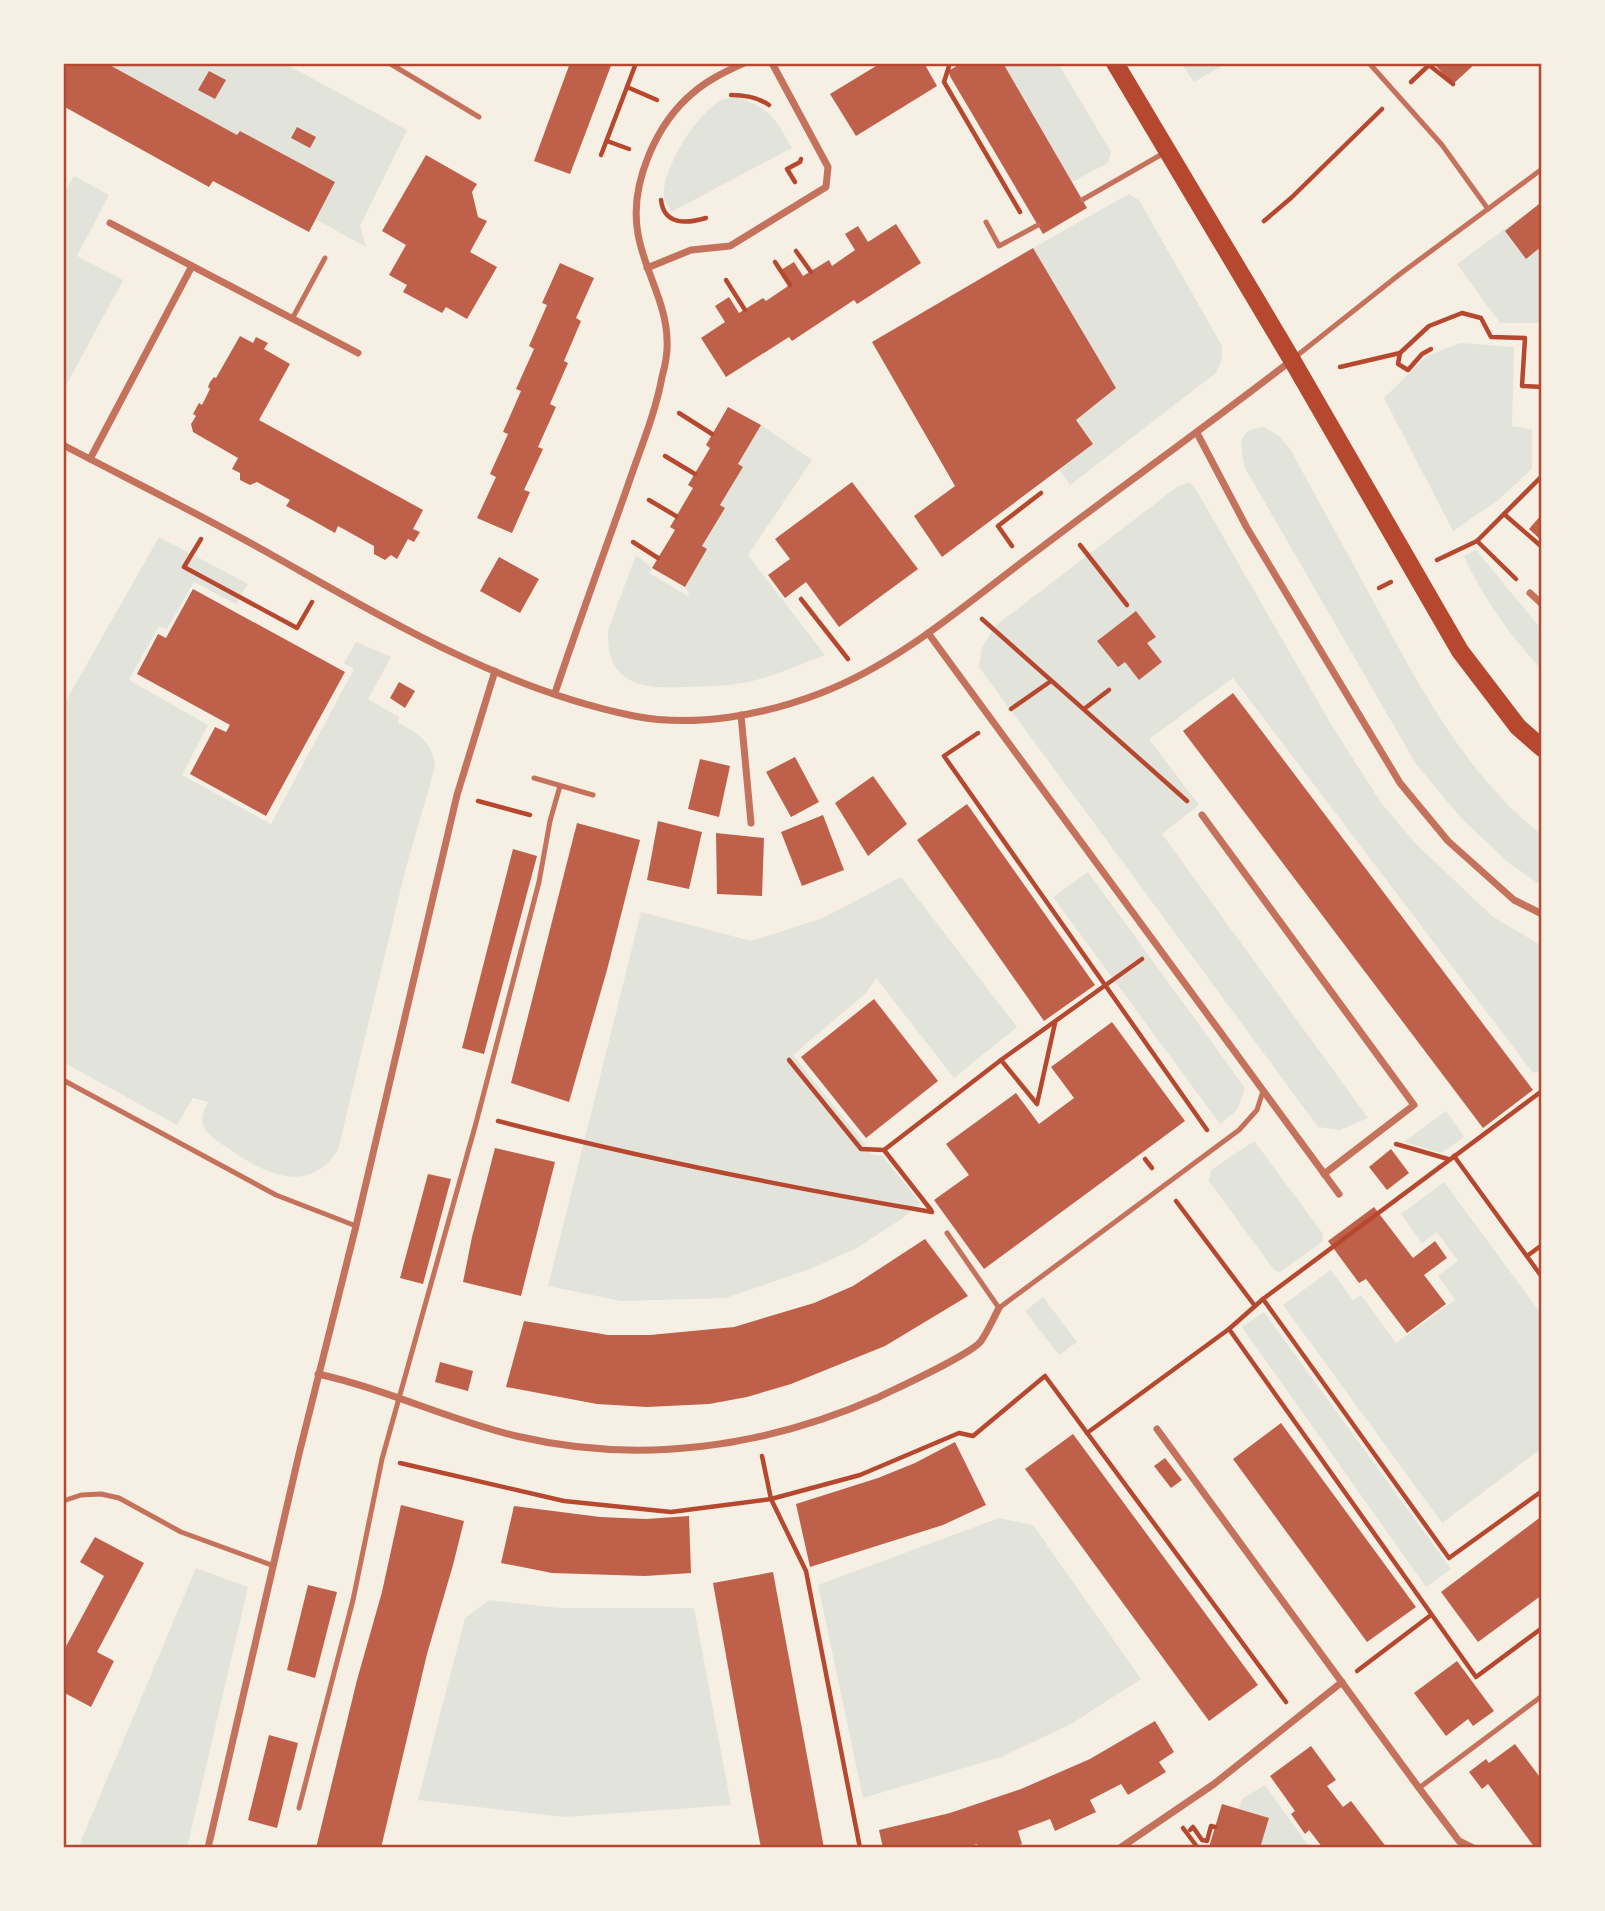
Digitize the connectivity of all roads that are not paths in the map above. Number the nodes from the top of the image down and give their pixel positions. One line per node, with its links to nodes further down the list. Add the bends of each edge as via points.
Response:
1 (389, 63): 6 (lane)
2 (744, 63): 16 (street, via 693,92 676,109 649,156 637,194 637,232)
3 (772, 63): 16 (street, via 828,167 826,187 730,246 691,250)
4 (1115, 63): 7 (main road)
5 (1369, 63): 10 (lane, via 1442,145)
6 (479, 117)
7 (1167, 151): 9 (lane); 19 (main road)
8 (1542, 169): 10 (lane)
9 (1082, 200)
10 (1488, 209): 19 (lane)
11 (986, 222): 13 (lane, via 999,246)
12 (110, 223): 15 (street)
13 (1038, 225)
14 (325, 258): 17 (lane)
15 (192, 267): 17 (street); 22 (street)
16 (647, 268): 27 (street, via 667,340 662,380)
17 (292, 319): 18 (street)
18 (358, 353)
19 (1292, 360): 20 (street); 29 (main road, via 1460,652 1518,727)
20 (1197, 433): 25 (street); 35 (street, via 1254,539 1400,783 1448,841 1514,900)
21 (63, 445): 22 (street)
22 (90, 459): 26 (street, via 439,647)
23 (1530, 593): 24 (street)
24 (1542, 604)
25 (928, 633): 28 (street, via 860,675 813,696); 37 (street)
26 (495, 671): 27 (street); 40 (street, via 457,796)
27 (555, 693): 28 (street, via 636,716 696,720)
28 (741, 715): 34 (street)
29 (1542, 748)
30 (534, 778): 31 (lane)
31 (560, 786): 32 (lane); 44 (lane, via 539,882)
32 (593, 795)
33 (1202, 815): 38 (street, via 1414,1105)
34 (751, 823)
35 (1542, 914)
36 (63, 1080): 40 (lane, via 276,1195)
37 (1263, 1091): 38 (street); 42 (lane, via 1257,1110 1239,1130)
38 (1324, 1174): 39 (street)
39 (1339, 1194)
40 (356, 1226): 43 (street)
41 (947, 1233): 42 (lane)
42 (999, 1308): 44 (street, via 980,1343 857,1406 758,1438 688,1450 592,1449 515,1436)
43 (318, 1374): 44 (street); 47 (street)
44 (398, 1398): 51 (lane, via 353,1600)
45 (1157, 1429): 48 (street)
46 (63, 1501): 47 (lane, via 81,1495 119,1498 181,1531)
47 (274, 1566): 52 (street)
48 (1342, 1682): 50 (street); 53 (street, via 1214,1784)
49 (1542, 1696): 50 (lane)
50 (1419, 1788): 54 (street, via 1459,1840)
51 (299, 1808)
52 (208, 1848)
53 (1120, 1848)
54 (1473, 1848)

